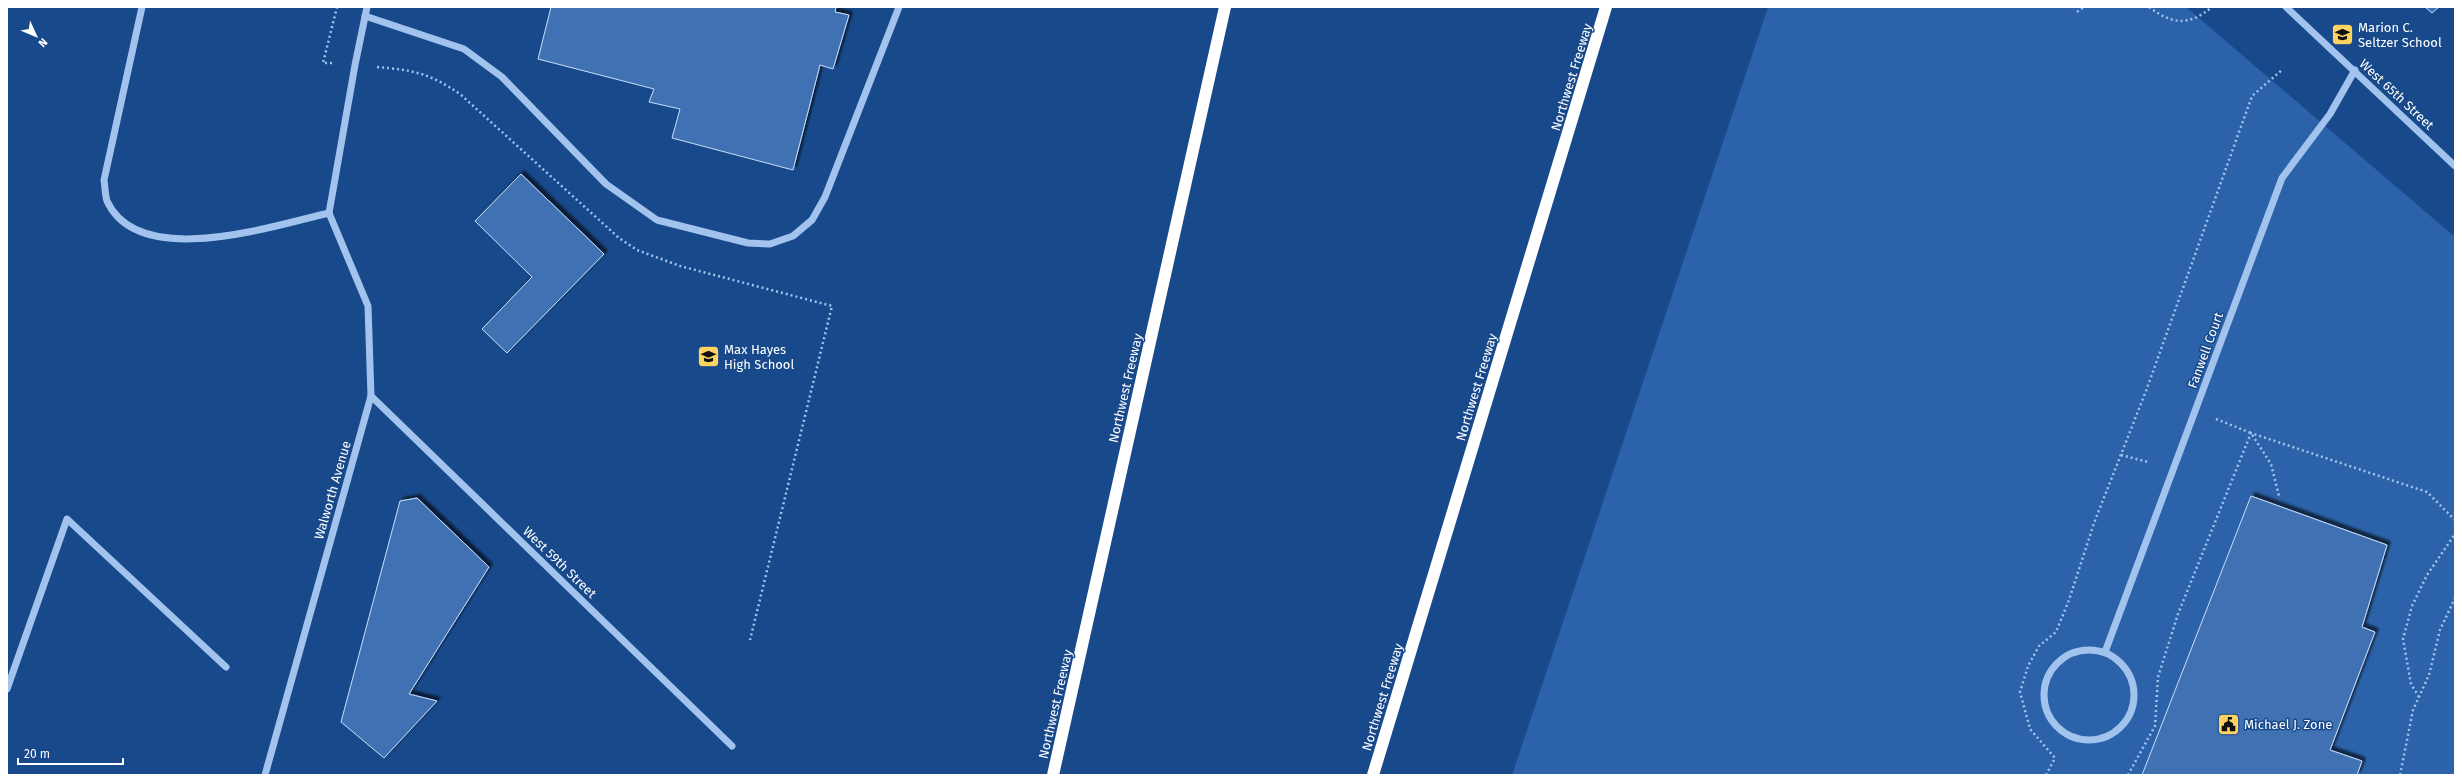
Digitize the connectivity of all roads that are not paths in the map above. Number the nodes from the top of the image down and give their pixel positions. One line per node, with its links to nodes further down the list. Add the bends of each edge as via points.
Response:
1 (142, 7): 10 (street, via 104,180 107,200 117,215 135,230 162,238 222,238)
2 (367, 7): 7 (street)
3 (899, 7): 7 (street, via 825,197 812,220 793,236 770,244 748,243 657,220 606,184 502,77 464,49)
4 (1225, 7): 17 (highway, Northwest Freeway)
5 (1606, 7): 18 (highway, Northwest Freeway)
6 (2286, 7): 8 (street, West 65th Street)
7 (365, 16): 10 (street)
8 (2355, 70): 9 (street, West 65th Street); 12 (street, Fanwell Court, via 2330,114 2282,178)
9 (2455, 166)
10 (329, 213): 11 (street, Walworth Avenue, via 368,306)
11 (371, 396): 15 (street, West 59th Street); 16 (street, Walworth Avenue)
12 (2105, 652): 12 (street, via 2088,649 2070,653 2056,664 2046,679 2043,696 2047,714 2057,729 2073,738 2090,741 2108,737 2122,726 2132,711 2135,694 2131,676 2121,662)
13 (226, 667): 14 (street, via 66,519)
14 (7, 689)
15 (732, 746)
16 (265, 775)
17 (1053, 775)
18 (1372, 775)

